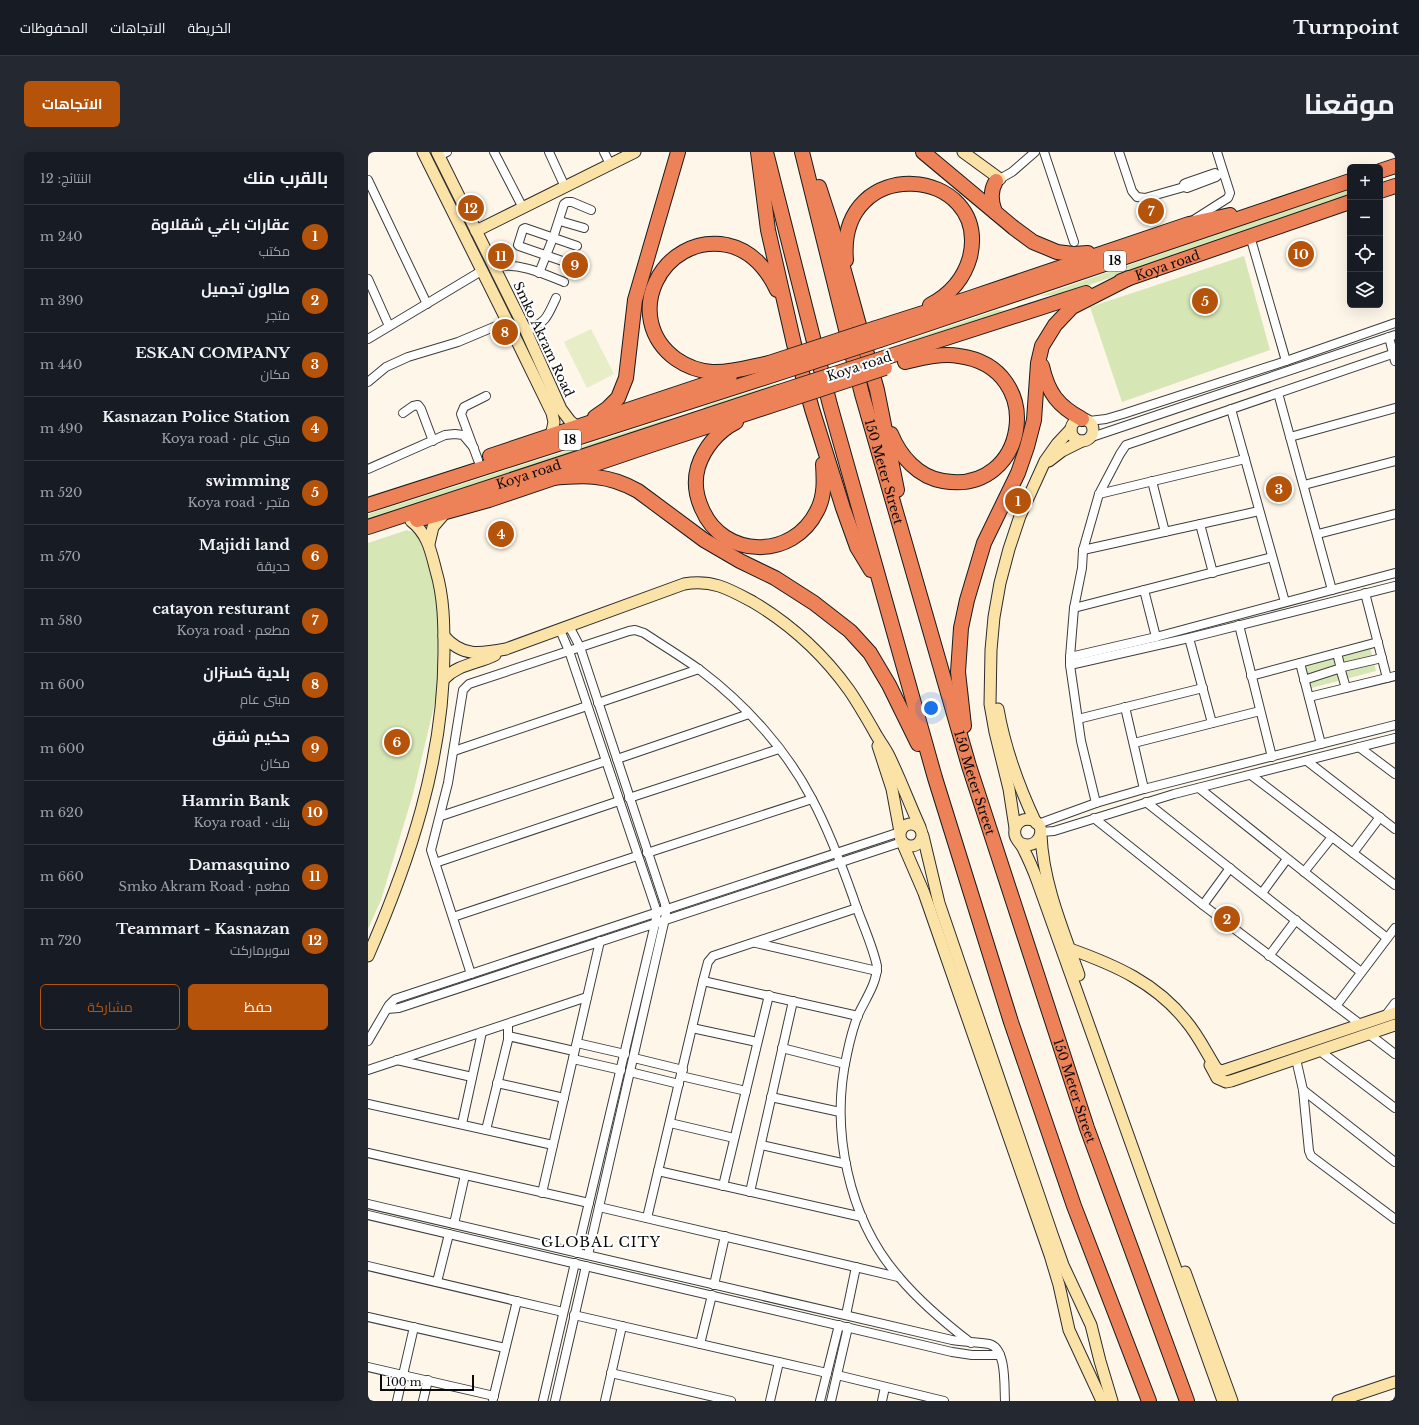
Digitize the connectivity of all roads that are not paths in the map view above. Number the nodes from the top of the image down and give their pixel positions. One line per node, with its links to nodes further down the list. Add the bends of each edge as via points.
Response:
1 (424, 152): 46 (street)
2 (494, 152): 31 (street)
3 (549, 152): 25 (street)
4 (604, 152): 18 (street)
5 (635, 152): 18 (street)
6 (678, 152): 80 (highway, via 635,300 624,385 618,398 608,408)
7 (758, 152): 54 (highway, via 768,230)
8 (766, 152): 112 (highway)
9 (802, 152): 109 (highway, 150 Meter Street, via 862,394)
10 (807, 152): 51 (highway)
11 (923, 152): 28 (highway)
12 (963, 152): 22 (street)
13 (1035, 152): 22 (street, via 1023,164)
14 (1044, 152): 40 (street)
15 (1119, 152): 26 (street, via 1132,192 1137,197 1145,198)
16 (1217, 152): 35 (street, via 1230,193 1228,198)
17 (441, 153): 37 (street, Smko Akram Road)
18 (610, 164): 25 (street)
19 (1395, 166): 20 (highway)
20 (1383, 170)
21 (368, 180): 53 (street)
22 (998, 180): 28 (highway); 33 (highway, via 992,189 991,198)
23 (1347, 182): 30 (highway, Koya road / 18)
24 (1395, 186): 27 (highway)
25 (565, 187): 31 (street)
26 (1184, 187)
27 (1383, 190)
28 (971, 192): 33 (highway)
29 (1347, 203): 38 (highway, Koya road / 18)
30 (1277, 206): 35 (highway); 61 (highway, Koya road / 18)
31 (523, 208): 37 (street)
32 (591, 210): 34 (street, via 567,202 564,204)
33 (995, 212): 42 (highway, via 1030,240 1048,250 1073,254)
34 (560, 221): 36 (street); 39 (street)
35 (1189, 224): 42 (highway)
36 (584, 228)
37 (476, 231): 45 (street, Smko Akram Road)
38 (1250, 236): 48 (highway, Koya road / 18); 66 (street)
39 (554, 238): 41 (street); 43 (street); 43 (street, via 523,229 518,246)
40 (1074, 242)
41 (577, 246)
42 (1112, 249): 57 (highway)
43 (547, 256): 44 (street); 47 (street)
44 (574, 265)
45 (494, 267): 47 (street, via 509,265); 60 (street, Smko Akram Road)
46 (482, 270): 53 (street); 56 (street)
47 (539, 272): 50 (street)
48 (1129, 278): 55 (highway, Koya road / 18); 64 (highway, via 1068,311 1049,334)
49 (368, 279): 59 (street)
50 (564, 282)
51 (849, 288): 57 (highway, via 845,251 847,232 854,211 868,194 887,184 907,180 928,183 946,192 960,206 968,223 972,241 964,273 940,300); 75 (highway)
52 (556, 298): 60 (street, via 546,319)
53 (427, 304): 59 (street)
54 (786, 311): 69 (highway, via 774,283 763,268 748,254 730,246 708,244 686,250 668,263 660,272 653,287 650,312 654,332 665,349 681,363 711,372); 84 (highway)
55 (1026, 312): 67 (highway, via 990,333); 68 (highway, Koya road / 18)
56 (508, 321): 70 (street, via 458,342 408,357 386,367); 82 (street, via 554,418)
57 (897, 321): 61 (highway)
58 (1395, 323): 66 (street)
59 (389, 326): 63 (street)
60 (526, 332): 80 (street, Smko Akram Road, via 561,409 566,417)
61 (878, 334): 69 (highway, Koya road / 18, bridge)
62 (1392, 336): 65 (street); 85 (street)
63 (368, 339)
64 (1040, 356): 79 (highway, via 1044,376 1053,397 1063,407); 165 (highway, via 1036,406 1027,447 1015,480 984,543 961,628 958,672)
65 (1394, 356): 71 (street)
66 (1286, 361): 79 (street, via 1115,417)
67 (905, 362): 68 (highway); 75 (highway, via 939,355 953,355 976,360 993,369 1008,386 1016,407 1016,432 1010,449 1000,463 978,478 965,482 938,480 925,474 902,454)
68 (885, 363): 73 (highway, Koya road / 18, bridge)
69 (771, 369): 80 (highway); 94 (highway, Koya road / 18)
70 (368, 382)
71 (1278, 393): 77 (street); 83 (street)
72 (486, 396): 87 (street, via 464,407 462,411 461,417)
73 (781, 397): 74 (highway); 103 (highway, Koya road / 18)
74 (768, 407): 84 (highway, via 724,429 712,441 699,464 697,493 703,513 712,526 729,540 749,547 774,546 798,535 809,524 820,504 824,489); 92 (highway)
75 (880, 408): 109 (highway)
76 (1395, 408): 83 (street)
77 (1231, 409): 88 (street); 96 (street, via 1126,445)
78 (403, 412): 86 (street, via 418,406)
79 (1085, 420): 81 (street, via 1076,421); 85 (street, via 1092,426 1093,431)
80 (579, 426): 82 (highway)
81 (1071, 429): 85 (street, via 1073,436); 91 (street, via 1050,452)
82 (551, 436): 87 (highway)
83 (1290, 437): 95 (street)
84 (821, 438): 112 (highway, via 857,547)
85 (1085, 440): 91 (street, via 1062,451)
86 (433, 441): 87 (street, via 445,435 463,434); 90 (street)
87 (476, 454): 94 (highway)
88 (1245, 459): 93 (street); 98 (street)
89 (1395, 461): 95 (street)
90 (368, 469)
91 (1041, 471): 138 (street, via 1020,516 1000,583 994,617)
92 (551, 478): 99 (highway); 168 (highway, via 599,476 629,486 710,543 776,578 850,631 870,653 889,685)
93 (1152, 481): 96 (street); 104 (street)
94 (429, 485): 97 (highway, Koya road / 18)
95 (1304, 485): 105 (street)
96 (1099, 494): 107 (street)
97 (368, 505)
98 (1260, 511): 102 (street); 108 (street)
99 (445, 513): 101 (highway); 106 (street, via 433,527)
100 (1395, 514): 105 (street)
101 (411, 521): 103 (highway); 106 (street)
102 (1200, 524): 104 (street); 110 (street)
103 (372, 526)
104 (1165, 532): 107 (street)
105 (1318, 534): 115 (street)
106 (429, 544): 121 (street, via 441,593)
107 (1083, 550): 118 (street)
108 (1272, 557): 110 (street); 117 (street)
109 (912, 571): 165 (highway, 150 Meter Street)
110 (1213, 572): 114 (street)
111 (1395, 573): 115 (street)
112 (878, 581): 168 (highway)
113 (1395, 586): 116 (street)
114 (1144, 590): 118 (street); 122 (street)
115 (1332, 590): 117 (street)
116 (1365, 593): 119 (street); 124 (street)
117 (1285, 602): 122 (street)
118 (1074, 608): 130 (street)
119 (1239, 625): 123 (street); 139 (street)
120 (564, 628): 125 (street); 127 (street); 128 (street); 154 (street, via 684,584 703,582 721,586 771,614 812,648 849,690)
121 (444, 636): 126 (street); 132 (street)
122 (1156, 637): 130 (street)
123 (1189, 638): 134 (street); 143 (street)
124 (1378, 642): 129 (street); 131 (street)
125 (580, 647): 128 (street); 137 (street, via 630,631 638,631); 146 (street)
126 (459, 649): 127 (street, via 477,653); 132 (street); 135 (street, via 462,660)
127 (506, 649): 135 (street, via 484,660)
128 (569, 651): 147 (street); 160 (street, via 466,686 462,692)
129 (1337, 653): 133 (street); 136 (street)
130 (1070, 657): 134 (street)
131 (1382, 658): 136 (street); 140 (street)
132 (444, 659): 135 (street); 141 (street)
133 (1300, 663): 139 (street); 142 (street)
134 (1070, 666): 151 (street)
135 (459, 667): 141 (street)
136 (1341, 668): 142 (street); 144 (street)
137 (699, 670): 146 (street); 150 (street)
138 (991, 676): 179 (street, via 992,718 1008,783); 180 (street, via 1007,748 1020,786)
139 (1251, 676): 149 (street)
140 (1391, 677): 144 (street)
141 (444, 679): 210 (street, via 434,755 418,823 401,875)
142 (1304, 680): 145 (street)
143 (1203, 688): 148 (street); 152 (street)
144 (1346, 688): 145 (street)
145 (1309, 697): 157 (street)
146 (598, 703): 162 (street)
147 (587, 706): 160 (street); 164 (street)
148 (1124, 707): 151 (street); 156 (street)
149 (1260, 711): 152 (street); 161 (street)
150 (749, 714): 159 (street); 162 (street)
151 (1078, 719): 175 (street)
152 (1212, 723): 156 (street)
153 (1395, 725): 157 (street)
154 (875, 734): 182 (street, via 884,746); 183 (street, via 892,789)
155 (1395, 738): 158 (street)
156 (1134, 743): 170 (street)
157 (1321, 744): 161 (street)
158 (1360, 747): 163 (street); 166 (street)
159 (779, 749): 171 (street); 172 (street)
160 (454, 750): 176 (street)
161 (1272, 756): 170 (street)
162 (617, 759): 171 (street)
163 (1307, 761): 167 (street); 177 (street)
164 (606, 762): 173 (street); 176 (street)
165 (969, 766): 339 (highway, 150 Meter Street, via 1087,1128)
166 (1395, 774)
167 (1251, 775): 169 (street); 184 (street)
168 (935, 778): 338 (highway, via 1019,1044 1074,1206)
169 (1199, 788): 174 (street); 190 (street)
170 (1144, 789): 175 (street)
171 (629, 798): 187 (street)
172 (812, 799): 186 (street); 187 (street)
173 (618, 801): 189 (street); 192 (street)
174 (1146, 802): 178 (street); 193 (street)
175 (1096, 803): 180 (street)
176 (441, 816): 192 (street, via 432,847)
177 (1380, 817): 181 (street); 188 (street)
178 (1094, 818): 180 (street, via 1054,831); 197 (street)
179 (1015, 828): 180 (street, via 1024,820 1033,820); 185 (street, via 1015,836)
180 (1039, 828): 185 (street, via 1037,841 1031,845); 209 (street, via 1047,879)
181 (1395, 829)
182 (921, 831): 183 (street, via 910,824 904,826); 183 (street, via 920,842 915,846 908,846); 297 (street, via 938,903 1041,1204 1063,1265)
183 (901, 837): 186 (street); 191 (street); 301 (street, via 924,893 1050,1255)
184 (1332, 837): 188 (street); 194 (street)
185 (1020, 843): 340 (street, via 1037,880)
186 (837, 852): 191 (street); 199 (street)
187 (647, 853): 199 (street)
188 (1353, 853): 195 (street)
189 (637, 856): 200 (street); 201 (street)
190 (1287, 859): 194 (street); 196 (street)
191 (841, 862): 198 (street); 202 (street)
192 (435, 863): 201 (street)
193 (1230, 868): 196 (street); 197 (street)
194 (1304, 872): 206 (street)
195 (1395, 885)
196 (1262, 893): 203 (street)
197 (1203, 905): 211 (street)
198 (857, 908): 208 (street); 212 (street, via 876,961)
199 (666, 909): 200 (street); 202 (street)
200 (656, 912): 204 (street); 214 (street)
201 (453, 917): 214 (street)
202 (666, 920): 204 (street); 239 (street)
203 (1296, 920): 211 (street); 213 (street)
204 (655, 924): 207 (street); 237 (street)
205 (1395, 928): 206 (street)
206 (1387, 938): 213 (street)
207 (600, 941): 217 (street); 221 (street, via 399,1008)
208 (756, 942): 212 (street); 215 (street, via 711,958)
209 (1070, 949): 231 (street, via 1101,960 1144,982 1171,1004); 341 (street, via 1118,1090)
210 (368, 956)
211 (1269, 956): 220 (street)
212 (877, 971): 223 (street)
213 (1361, 972): 220 (street)
214 (471, 974): 221 (street, via 395,999)
215 (703, 981): 216 (street); 227 (street)
216 (769, 996): 218 (street); 233 (street)
217 (588, 997): 224 (street); 235 (street)
218 (793, 1001): 223 (street); 234 (street)
219 (1395, 1003): 222 (street)
220 (1336, 1006): 225 (street)
221 (387, 1009): 232 (street)
222 (1390, 1014): 225 (street)
223 (858, 1016): 242 (street)
224 (508, 1024): 228 (street); 230 (street)
225 (1360, 1024): 243 (street)
226 (1395, 1025): 229 (street)
227 (692, 1028): 233 (street); 247 (street)
228 (482, 1032): 241 (street); 248 (street)
229 (1369, 1034): 236 (street); 238 (street)
230 (508, 1036): 235 (street); 250 (street)
231 (1199, 1038): 243 (street, via 1216,1068 1222,1071); 249 (street, via 1217,1078 1226,1082)
232 (368, 1041)
233 (757, 1042): 253 (street)
234 (782, 1048): 242 (street); 254 (street)
235 (575, 1051): 237 (street); 245 (street); 255 (street)
236 (1320, 1051): 240 (street); 257 (street)
237 (625, 1054): 245 (street)
238 (1395, 1054)
239 (634, 1058): 246 (street); 247 (street)
240 (1296, 1059): 249 (street); 252 (street)
241 (397, 1060): 244 (street); 248 (street)
242 (845, 1064): 258 (street)
243 (1228, 1068): 249 (street)
244 (368, 1070)
245 (621, 1070): 273 (street)
246 (630, 1072): 251 (street); 275 (street)
247 (682, 1073): 251 (street); 253 (street)
248 (472, 1077): 260 (street)
249 (1231, 1081)
250 (497, 1083): 255 (street); 261 (street)
251 (679, 1084): 259 (street)
252 (1303, 1090): 266 (street); 279 (street, via 1311,1156)
253 (746, 1091): 262 (street)
254 (771, 1097): 258 (street); 263 (street)
255 (564, 1098): 264 (street)
256 (368, 1104): 260 (street)
257 (1395, 1108)
258 (840, 1112): 267 (street)
259 (670, 1123): 262 (street); 268 (street)
260 (462, 1124): 261 (street)
261 (486, 1130): 264 (street)
262 (734, 1138): 270 (street)
263 (761, 1144): 267 (street); 271 (street)
264 (553, 1145): 272 (street)
265 (368, 1153): 269 (street)
266 (1394, 1160)
267 (846, 1164): 278 (street)
268 (658, 1171): 270 (street); 277 (street)
269 (464, 1175): 272 (street); 280 (street)
270 (723, 1186): 271 (street)
271 (750, 1192): 278 (street)
272 (542, 1193): 273 (street)
273 (589, 1203): 283 (street)
274 (368, 1204): 280 (street)
275 (599, 1207): 277 (street); 284 (street)
276 (368, 1215): 281 (street)
277 (647, 1218): 282 (street)
278 (862, 1218): 289 (street)
279 (1395, 1219)
280 (454, 1224): 283 (street)
281 (449, 1234): 285 (street); 290 (street)
282 (725, 1236): 288 (street); 291 (street)
283 (577, 1253): 284 (street)
284 (588, 1255): 291 (street)
285 (575, 1263): 287 (street); 296 (street)
286 (368, 1266): 290 (street)
287 (586, 1266): 292 (street); 298 (street)
288 (856, 1267): 289 (street); 299 (street)
289 (898, 1277): 308 (street, via 930,1309)
290 (437, 1282): 294 (street)
291 (714, 1285): 293 (street)
292 (712, 1295): 295 (street); 309 (street)
293 (765, 1296): 295 (street); 299 (street)
294 (517, 1301): 296 (street); 310 (street)
295 (763, 1307): 302 (street)
296 (564, 1312): 326 (street)
297 (1086, 1314): 301 (street, via 1076,1316); 306 (street)
298 (574, 1315): 303 (street); 327 (street)
299 (846, 1315): 308 (street)
300 (368, 1317): 304 (street)
301 (1067, 1322): 307 (street)
302 (839, 1325): 305 (street); 315 (street)
303 (622, 1326): 309 (street); 314 (street)
304 (414, 1327): 310 (street); 316 (street)
305 (848, 1328): 311 (street, via 962,1354); 317 (street)
306 (1093, 1331): 307 (street, via 1088,1336); 337 (street)
307 (1073, 1338): 336 (street)
308 (971, 1343): 311 (street, via 990,1344)
309 (700, 1344): 312 (street)
310 (505, 1348): 321 (street)
311 (1000, 1355): 335 (street, via 1004,1368)
312 (779, 1362): 315 (street); 330 (street)
313 (368, 1367): 316 (street)
314 (611, 1373): 322 (street); 328 (street)
315 (827, 1373): 331 (street)
316 (403, 1375): 318 (street); 324 (street)
317 (837, 1375): 320 (street); 332 (street)
318 (428, 1380): 321 (street); 325 (street)
319 (1394, 1384): 323 (street)
320 (885, 1387): 333 (street); 334 (street)
321 (493, 1398)
322 (703, 1398): 329 (street)
323 (1352, 1399): 342 (street)
324 (397, 1401)
325 (423, 1401)
326 (543, 1401)
327 (555, 1401)
328 (605, 1401)
329 (731, 1401)
330 (770, 1401)
331 (820, 1401)
332 (831, 1401)
333 (882, 1401)
334 (944, 1401)
335 (1005, 1401)
336 (1102, 1401)
337 (1112, 1401)
338 (1148, 1401)
339 (1187, 1401)
340 (1223, 1401)
341 (1232, 1401)
342 (1338, 1401)

